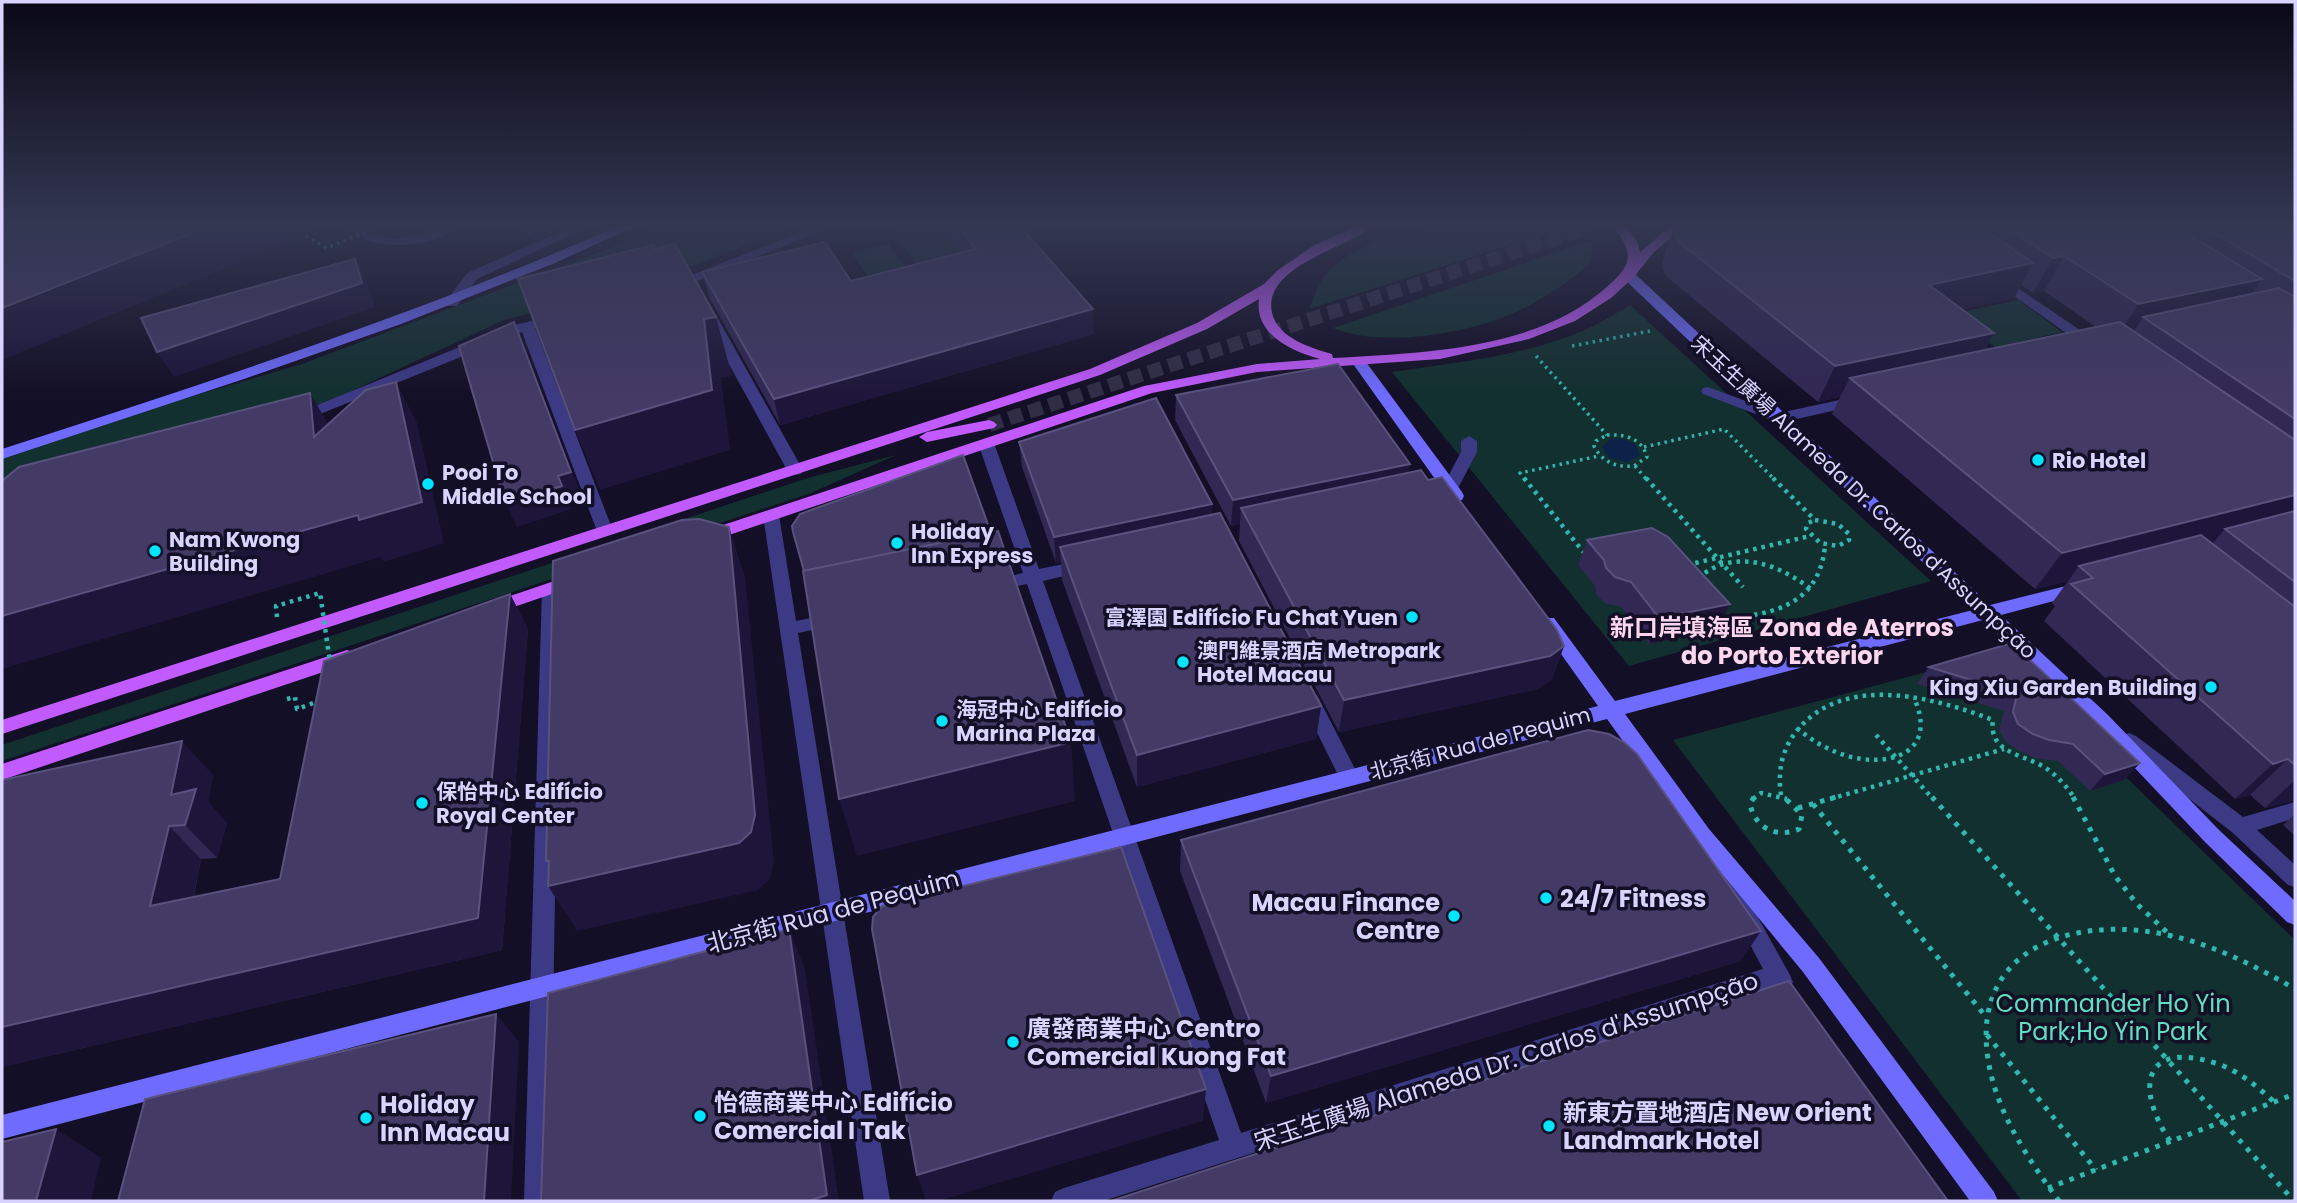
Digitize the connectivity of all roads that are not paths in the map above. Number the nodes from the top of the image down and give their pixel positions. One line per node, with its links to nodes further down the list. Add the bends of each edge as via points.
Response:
1 (467, 283): 9 (street)
2 (501, 283): 9 (street)
3 (704, 283): 22 (street, via 691,289)
4 (1274, 283): 8 (main road)
5 (1618, 283): 13 (main road, via 1589,307 1524,336 1450,353)
6 (1642, 283): 16 (street, 宋玉生廣場 Alameda Dr. Carlos d'Assumpção)
7 (2004, 283): 12 (street, via 2100,350)
8 (1269, 287): 13 (main road, via 1263,303 1272,327 1302,349); 21 (main road, via 1202,326 1140,354)
9 (452, 303): 20 (street)
10 (566, 316): 11 (street)
11 (527, 326): 17 (street); 27 (street)
12 (2073, 355)
13 (1349, 360): 19 (main road, via 1257,368); 24 (street)
14 (1708, 391): 16 (street)
15 (1876, 397): 16 (street)
16 (1779, 418): 36 (street, 宋玉生廣場 Alameda Dr. Carlos d'Assumpção)
17 (289, 422)
18 (1469, 441): 24 (street, via 1469,452)
19 (986, 443): 23 (main road); 31 (street)
20 (2, 454)
21 (839, 456): 22 (main road); 23 (main road, via 989,425)
22 (795, 470): 27 (main road)
23 (858, 486): 26 (main road)
24 (1443, 489): 25 (street)
25 (1465, 509)
26 (771, 515): 28 (main road); 39 (street)
27 (606, 531): 44 (main road)
28 (693, 541)
29 (1102, 562): 31 (street)
30 (590, 576): 34 (main road)
31 (1033, 576): 33 (street); 49 (street)
32 (2101, 583): 36 (street, 北京街 Rua de Pequim)
33 (979, 588)
34 (551, 589): 37 (main road); 55 (street)
35 (1541, 612): 42 (street, 宋玉生廣場 Alameda Dr. Carlos d'Assumpção)
36 (1986, 612): 42 (street, 北京街 Rua de Pequim); 43 (street, 宋玉生廣場 Alameda Dr. Carlos d'Assumpção)
37 (478, 613)
38 (856, 614): 39 (street)
39 (788, 629): 52 (street)
40 (364, 651): 45 (main road)
41 (1299, 680): 46 (street, 北京街 Rua de Pequim)
42 (1611, 709): 46 (street, 北京街 Rua de Pequim); 50 (street, 宋玉生廣場 Alameda Dr. Carlos d'Assumpção)
43 (2101, 720): 48 (street, 宋玉生廣場 Alameda Dr. Carlos d'Assumpção); 53 (street, 宋玉生廣場 Alameda Dr. Carlos d'Assumpção)
44 (2, 727)
45 (2, 772)
46 (1349, 777): 49 (street, 北京街 Rua de Pequim)
47 (2295, 810): 48 (street)
48 (2240, 827): 51 (street, 宋玉生廣場 Alameda Dr. Carlos d'Assumpção)
49 (1124, 835): 52 (street, 北京街 Rua de Pequim); 60 (street)
50 (1702, 835): 54 (street, 宋玉生廣場 Alameda Dr. Carlos d'Assumpção); 64 (street, 宋玉生廣場 Alameda Dr. Carlos d'Assumpção, via 1811,965)
51 (2295, 878)
52 (832, 911): 55 (street, 北京街 Rua de Pequim); 62 (street)
53 (2295, 915)
54 (1777, 975): 56 (street, 宋玉生廣場 Alameda Dr. Carlos d'Assumpção); 60 (street, 宋玉生廣場 Alameda Dr. Carlos d'Assumpção)
55 (542, 986): 57 (street, 北京街 Rua de Pequim); 61 (street)
56 (1793, 997)
57 (148, 1089): 58 (street); 59 (street, 北京街 Rua de Pequim)
58 (142, 1114)
59 (2, 1127)
60 (1234, 1147): 63 (street, 宋玉生廣場 Alameda Dr. Carlos d'Assumpção)
61 (537, 1201)
62 (877, 1201)
63 (1064, 1201)
64 (1985, 1201)

